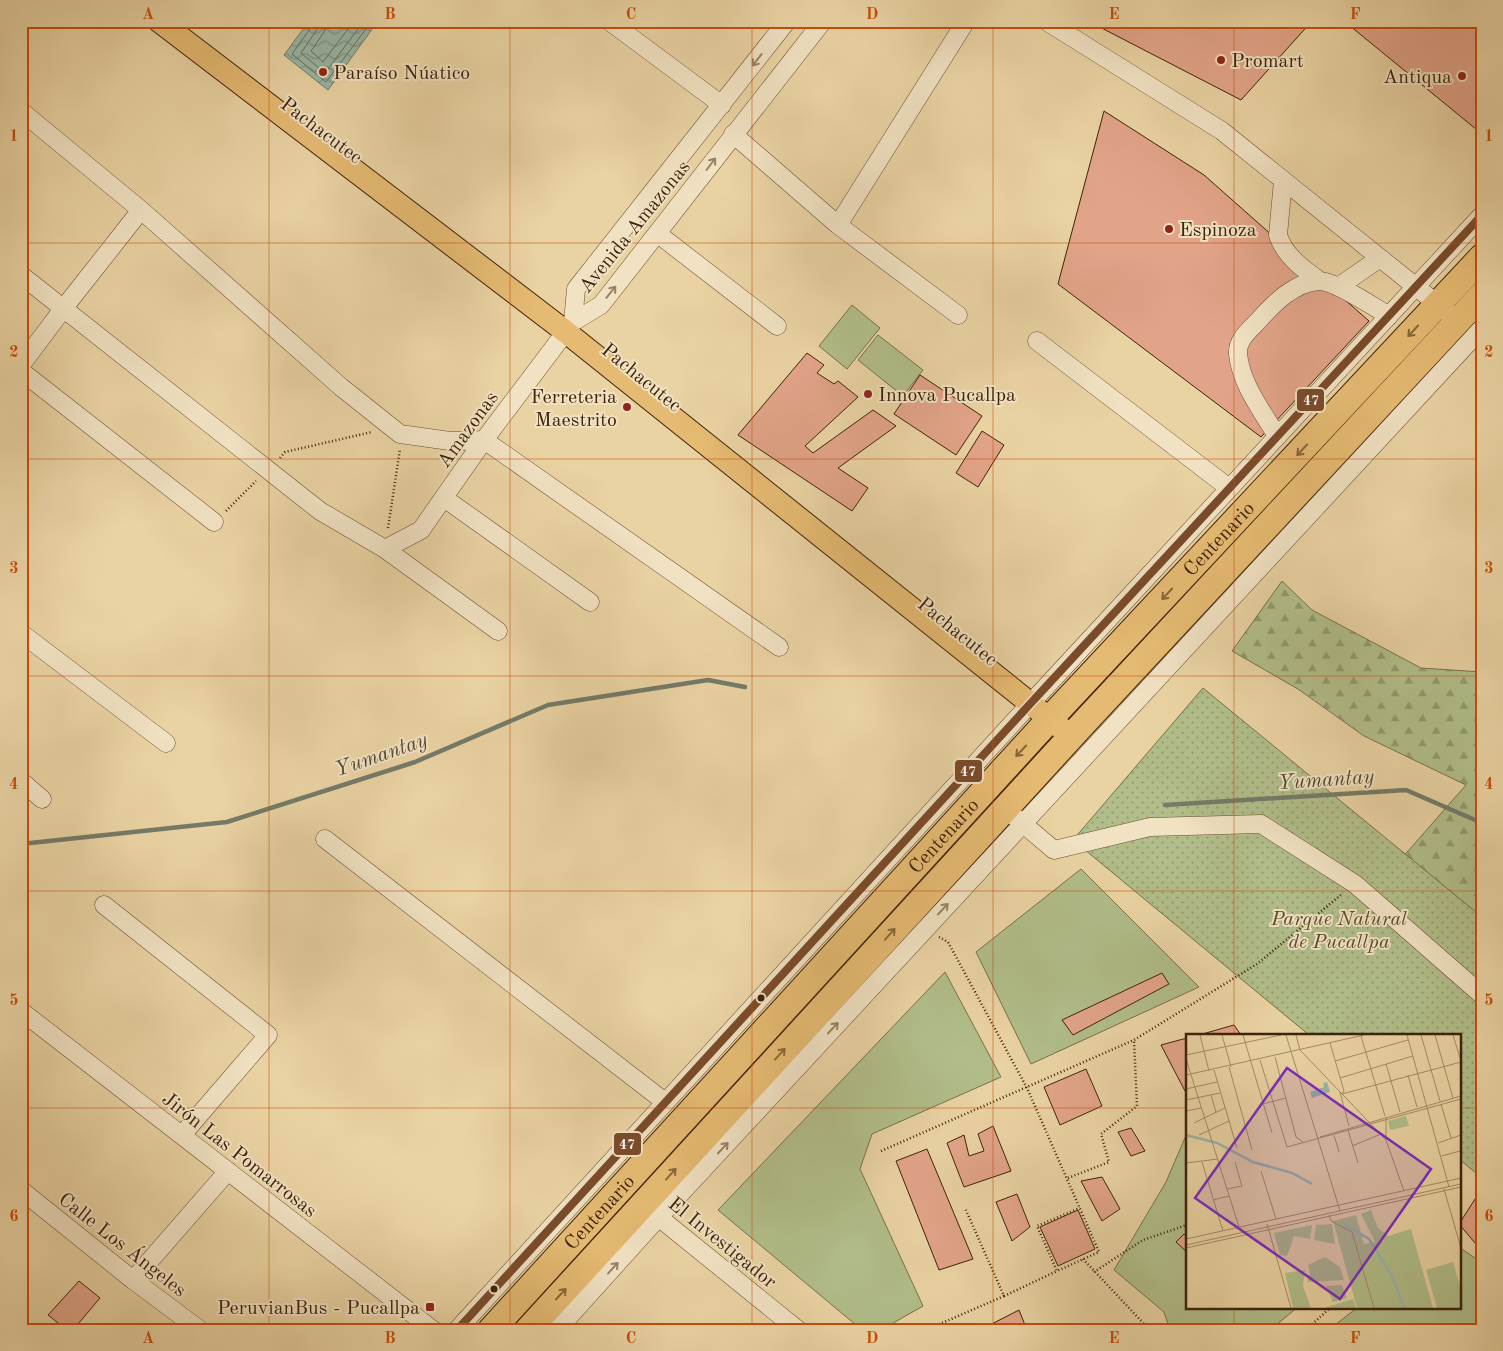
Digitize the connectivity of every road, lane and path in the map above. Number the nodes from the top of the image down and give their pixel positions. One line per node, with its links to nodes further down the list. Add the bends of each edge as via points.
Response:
1 (159, 21): 28 (main road, Pachacutec)
2 (180, 21): 28 (main road, Pachacutec)
3 (609, 21): 8 (street)
4 (787, 21): 8 (street, Avenida Amazonas, one-way to 8)
5 (822, 21): 10 (street, Avenida Amazonas)
6 (966, 21): 14 (street)
7 (1046, 21): 11 (street, via 1222,132)
8 (722, 105): 28 (street, Avenida Amazonas, via 576,288)
9 (21, 111): 12 (street)
10 (734, 134): 14 (street); 15 (street, Avenida Amazonas, one-way to 10)
11 (1283, 181): 17 (street); 19 (street, via 1278,235 1281,243 1305,270)
12 (141, 210): 24 (street); 35 (street)
13 (1482, 214): 20 (street)
14 (838, 225): 25 (street)
15 (658, 234): 27 (street); 28 (street, Avenida Amazonas, one-way to 15, via 601,305)
16 (1482, 256): 23 (highway, Centenario)
17 (1380, 258): 20 (street); 21 (street)
18 (21, 275): 24 (street)
19 (1320, 281): 21 (street); 33 (street, via 1300,286 1272,305 1240,340 1241,370)
20 (1415, 286): 23 (street); 26 (street)
21 (1338, 287): 26 (street)
22 (1482, 295): 29 (highway, Centenario)
23 (1438, 304): 29 (street); 45 (highway, Centenario, one-way to 45)
24 (63, 308): 31 (street); 36 (street)
25 (958, 314)
26 (1389, 316): 33 (street)
27 (777, 326)
28 (569, 327): 34 (street, Amazonas); 45 (main road, Pachacutec)
29 (1472, 328): 46 (highway, Centenario)
30 (1037, 341): 37 (street)
31 (21, 364)
32 (21, 371): 39 (street)
33 (1277, 436): 37 (street)
34 (484, 440): 35 (street); 38 (street, Amazonas); 44 (street)
35 (400, 441): 36 (path, via 374,431 285,452); 40 (path)
36 (268, 470): 39 (path); 40 (street, via 320,511)
37 (1229, 488): 45 (street)
38 (444, 498): 40 (street, Amazonas, via 421,530); 41 (street)
39 (214, 522)
40 (385, 549): 42 (street)
41 (590, 602)
42 (498, 631)
43 (21, 633): 47 (street)
44 (779, 647)
45 (1044, 707): 46 (main road, Pachacutec); 59 (street); 64 (highway, Centenario, one-way to 64)
46 (1083, 735): 50 (highway, Centenario)
47 (166, 742)
48 (21, 781): 49 (street)
49 (42, 799)
50 (1014, 816): 52 (street, via 1054,850 1150,826 1261,824); 54 (street, one-way to 50); 68 (highway, Centenario, one-way to 50)
51 (325, 839): 59 (street)
52 (1354, 884): 55 (street); 57 (path, via 1257,964)
53 (104, 905): 60 (street, via 268,1035)
54 (925, 929): 58 (path, via 948,942); 68 (street, one-way to 54)
55 (1482, 995)
56 (21, 1011): 60 (street, Jirón Las Pomarrosas)
57 (1134, 1040): 58 (path); 63 (path, via 1137,1106 1101,1134 1109,1162)
58 (1027, 1088): 61 (path); 63 (path)
59 (665, 1102): 79 (street)
60 (182, 1135): 62 (street, Jirón Las Pomarrosas)
61 (881, 1151)
62 (228, 1171): 73 (street); 78 (street, Jirón Las Pomarrosas)
63 (1068, 1178): 67 (path)
64 (623, 1186): 68 (street, El Investigador); 80 (highway, Centenario)
65 (21, 1190): 73 (street, Calle Los Ángeles)
66 (965, 1208): 74 (path)
67 (1080, 1208): 70 (path, via 1099,1252); 71 (path, via 1037,1226)
68 (651, 1211): 81 (highway, Centenario, one-way to 68); 82 (street, one-way to 68); 83 (street, El Investigador)
69 (1186, 1225): 72 (path, via 1143,1240)
70 (1083, 1259): 71 (path); 72 (path)
71 (1057, 1271): 74 (path)
72 (1094, 1272): 85 (path, via 1145,1324)
73 (133, 1280): 77 (street, Calle Los Ángeles)
74 (1004, 1296): 84 (path)
75 (1331, 1308): 76 (path)
76 (1307, 1329)
77 (200, 1330)
78 (433, 1330)
79 (457, 1330)
80 (491, 1330)
81 (528, 1330)
82 (557, 1330)
83 (798, 1330)
84 (926, 1330)
85 (1147, 1330)

